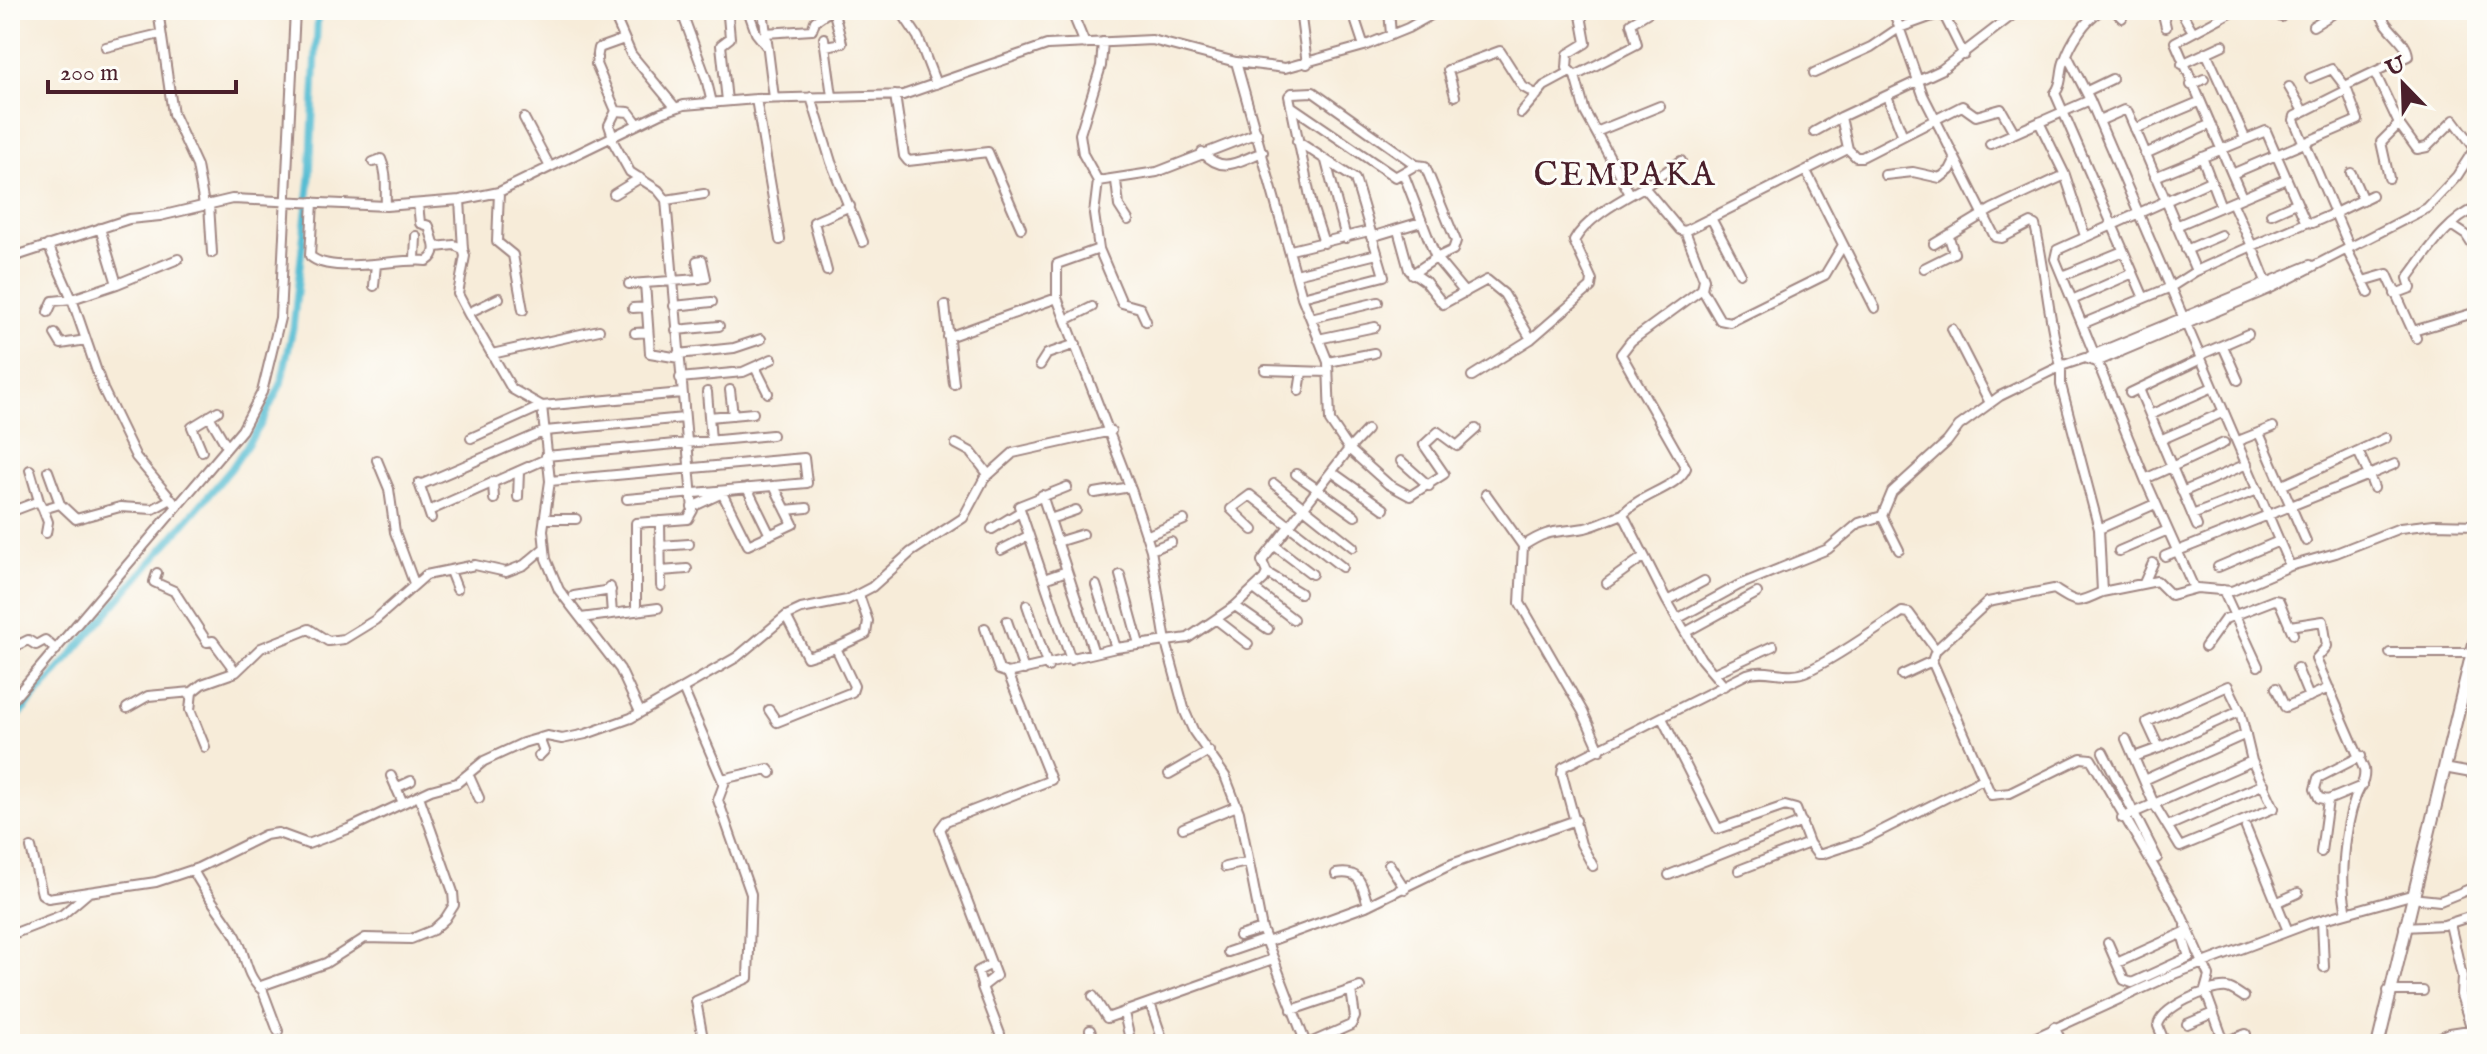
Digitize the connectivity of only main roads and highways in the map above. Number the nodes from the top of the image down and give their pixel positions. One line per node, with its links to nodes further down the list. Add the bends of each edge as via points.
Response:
1 (2477, 633): 2 (main road)
2 (2375, 1042)

